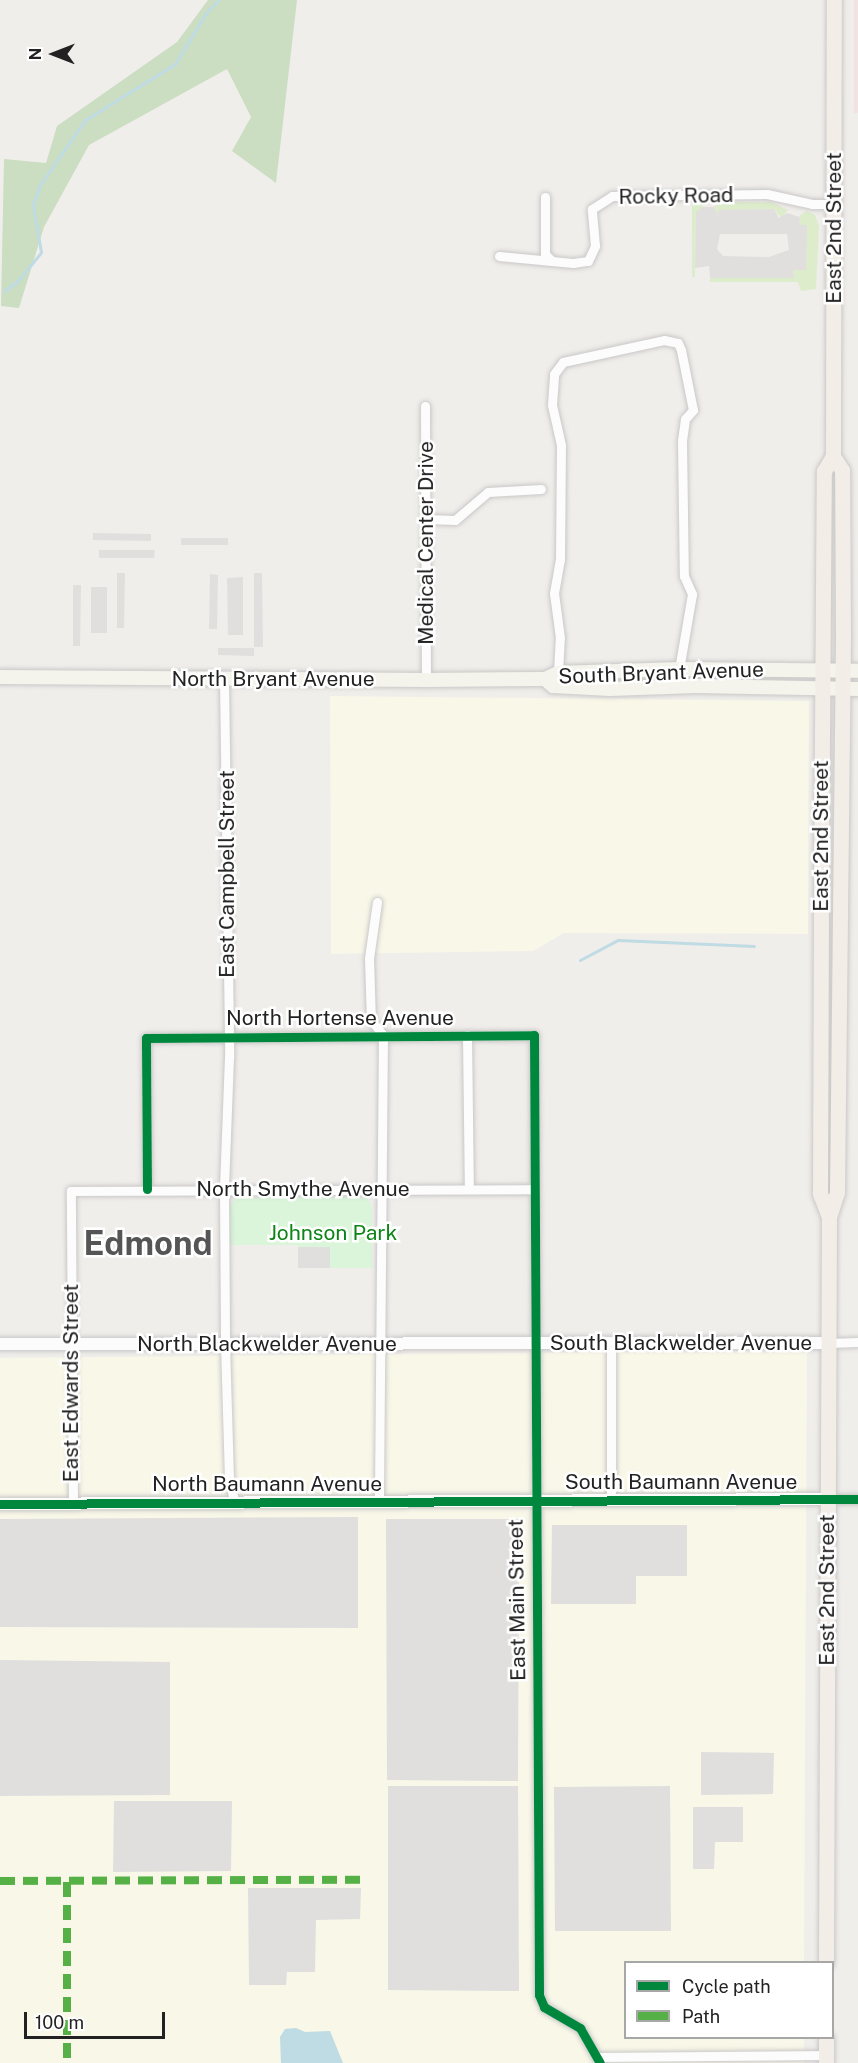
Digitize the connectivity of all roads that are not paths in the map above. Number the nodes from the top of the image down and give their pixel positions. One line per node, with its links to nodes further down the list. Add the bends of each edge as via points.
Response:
1 (834, 0): 3 (main road, East 2nd Street)
2 (545, 197): 5 (street, via 545,254)
3 (834, 204): 5 (street, Rocky Road, via 812,204 767,194 612,196 592,209 595,246 588,261); 7 (main road, East 2nd Street)
4 (499, 256): 5 (street, Rocky Road)
5 (552, 261)
6 (425, 406): 9 (street, Medical Center Drive)
7 (833, 456): 11 (main road, East 2nd Street, via 824,471); 12 (main road, East 2nd Street, via 842,470)
8 (541, 489): 9 (street, via 488,492 455,520)
9 (426, 519): 17 (street, Medical Center Drive)
10 (679, 669): 11 (main road, South Bryant Avenue); 14 (main road, South Bryant Avenue); 14 (street, via 692,594 684,576 682,441 685,419 693,410 681,350 678,343 664,340 564,362 554,374 552,405 561,445 560,560 554,593 560,638)
11 (824, 669): 12 (main road, South Bryant Avenue); 18 (main road, East 2nd Street)
12 (842, 670): 13 (main road, South Bryant Avenue); 19 (main road, East 2nd Street)
13 (858, 671)
14 (551, 676): 17 (main road, North Bryant Avenue); 18 (main road, South Bryant Avenue, via 553,686)
15 (0, 677): 16 (main road, North Bryant Avenue)
16 (224, 679): 17 (main road, North Bryant Avenue); 24 (street, East Campbell Street)
17 (426, 680)
18 (823, 688): 19 (main road, South Bryant Avenue); 21 (main road, East 2nd Street)
19 (841, 688): 20 (main road, South Bryant Avenue); 22 (main road, East 2nd Street)
20 (858, 689)
21 (821, 877): 22 (main road); 28 (main road, East 2nd Street)
22 (839, 901): 29 (main road, East 2nd Street)
23 (377, 902): 25 (street, via 369,958 369,994 371,1020)
24 (228, 1035): 25 (street, North Hortense Avenue); 30 (street, North Hortense Avenue, via 146,1038); 34 (street, East Campbell Street)
25 (383, 1035): 26 (street, North Hortense Avenue); 31 (street)
26 (467, 1035): 27 (street, North Hortense Avenue); 32 (street)
27 (534, 1035): 33 (street, East Main Street)
28 (821, 1095): 29 (main road, via 827,1102 830,1130); 36 (main road, East 2nd Street, via 820,1193)
29 (837, 1148): 36 (main road, East 2nd Street, via 837,1192)
30 (147, 1189): 34 (street, North Smythe Avenue); 35 (street, North Smythe Avenue)
31 (383, 1189): 32 (street, North Smythe Avenue); 34 (street, North Smythe Avenue); 44 (street)
32 (469, 1189): 33 (street, North Smythe Avenue)
33 (534, 1189): 38 (street, East Main Street)
34 (224, 1190): 43 (street, East Campbell Street)
35 (71, 1191): 42 (street, East Edwards Street)
36 (829, 1217): 40 (main road, East 2nd Street)
37 (858, 1342): 40 (street)
38 (533, 1343): 39 (street, South Blackwelder Avenue); 44 (street, North Blackwelder Avenue); 47 (street, East Main Street)
39 (611, 1343): 40 (street, South Blackwelder Avenue); 48 (street)
40 (828, 1343): 45 (main road, East 2nd Street)
41 (0, 1344): 42 (street, North Blackwelder Avenue)
42 (71, 1344): 43 (street, North Blackwelder Avenue); 51 (street, East Edwards Street)
43 (225, 1344): 44 (street, North Blackwelder Avenue); 49 (street, East Campbell Street, via 229,1477)
44 (382, 1345): 50 (street)
45 (827, 1499): 46 (street); 48 (street, South Baumann Avenue); 53 (main road, East 2nd Street)
46 (858, 1499)
47 (534, 1500): 48 (street, South Baumann Avenue); 50 (street, North Baumann Avenue); 56 (street, East Main Street, via 539,1995 544,2007 580,2028)
48 (611, 1500)
49 (234, 1502): 50 (street, North Baumann Avenue); 51 (street, North Baumann Avenue)
50 (379, 1502)
51 (72, 1503): 52 (street, North Baumann Avenue)
52 (0, 1504)
53 (826, 1961)
54 (826, 2039): 55 (main road)
55 (826, 2059): 56 (street)
56 (600, 2060)

